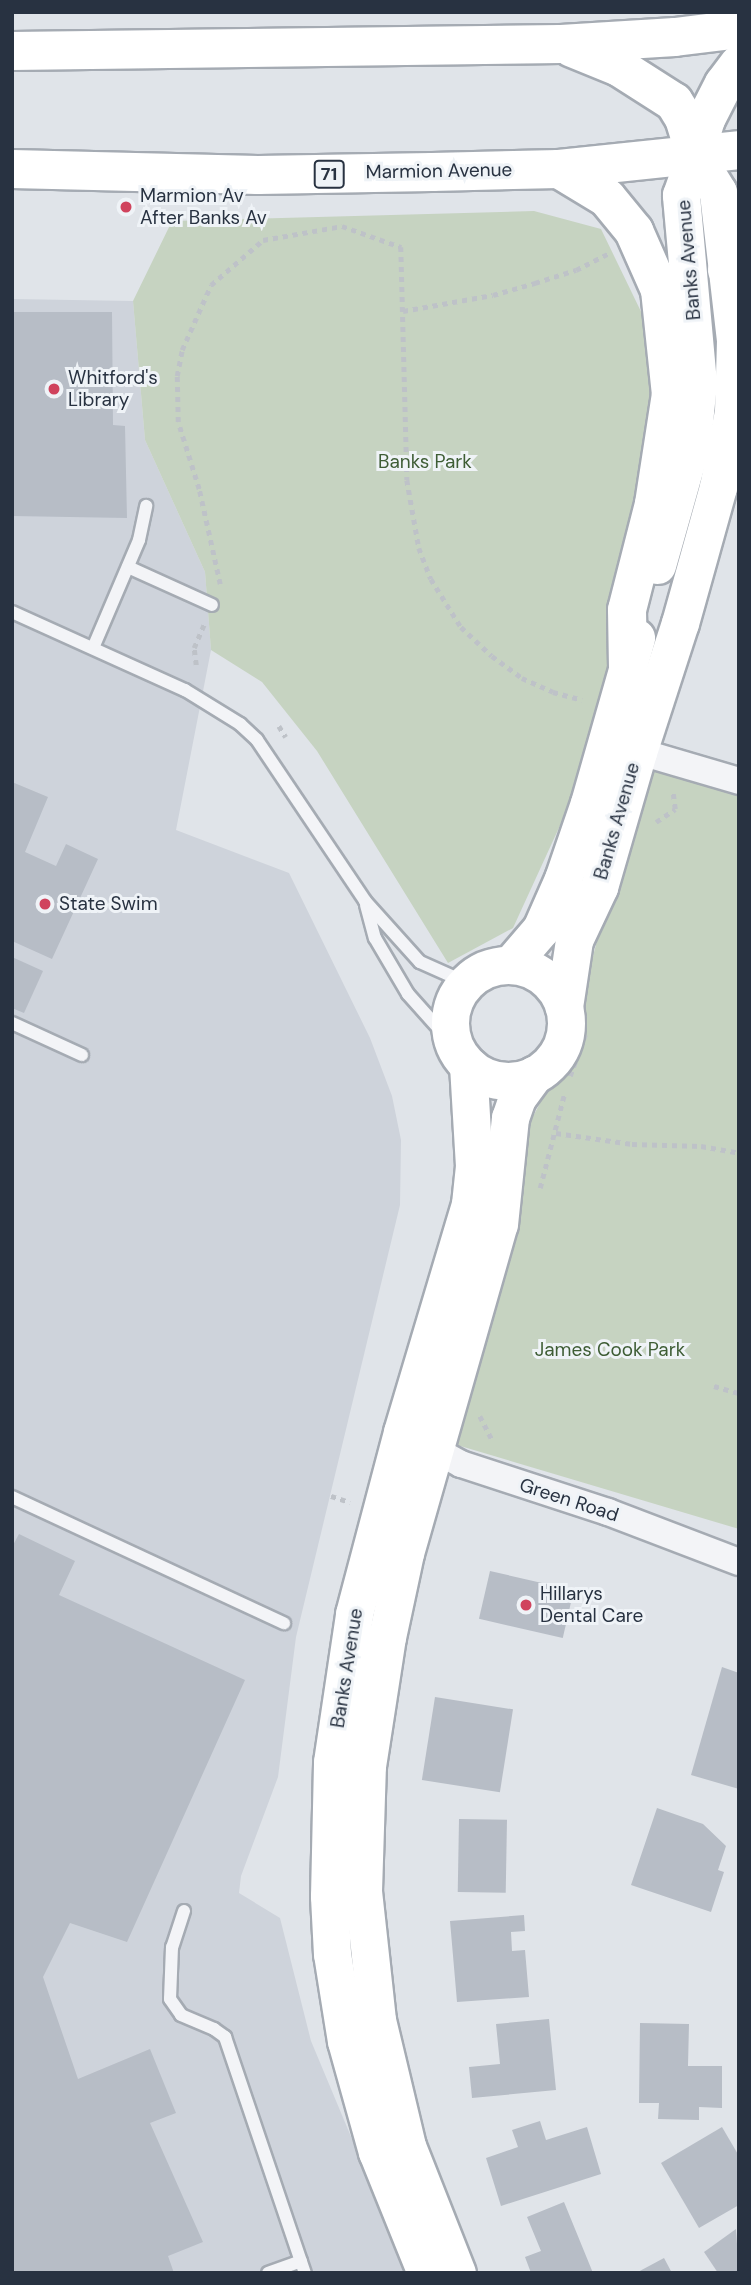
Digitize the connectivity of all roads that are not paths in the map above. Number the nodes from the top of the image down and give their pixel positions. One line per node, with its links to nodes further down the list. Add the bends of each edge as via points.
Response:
1 (739, 29): 2 (highway)
2 (561, 44): 3 (highway); 6 (highway, via 619,67 674,102)
3 (12, 51)
4 (739, 64): 6 (highway, via 706,119)
5 (739, 150): 6 (highway, Marmion Avenue / 71)
6 (695, 155): 8 (highway, Marmion Avenue / 71); 9 (street, Banks Avenue, via 718,192); 16 (street, Banks Avenue, via 681,195 698,383 692,441)
7 (12, 169): 8 (highway, Marmion Avenue / 71, via 258,175)
8 (559, 169): 16 (highway, via 607,198 634,231 660,290 671,394 654,504 627,610)
9 (733, 258): 10 (street, Banks Avenue)
10 (733, 446): 17 (street, Banks Avenue)
11 (146, 506): 12 (lane)
12 (128, 568): 13 (lane); 15 (lane)
13 (212, 605)
14 (12, 612): 15 (lane)
15 (93, 648): 19 (lane, via 185,690 248,732)
16 (628, 668): 17 (street, Banks Avenue)
17 (638, 752): 18 (street); 20 (street, Banks Avenue, via 563,879 541,929); 22 (street, Banks Avenue, via 599,887 574,940)
18 (739, 781)
19 (365, 901): 21 (lane, via 420,962); 25 (lane, via 375,938 408,993)
20 (510, 965): 21 (street, via 486,969); 22 (street, via 544,977)
21 (467, 982): 25 (street, via 451,1016 452,1033)
22 (575, 1020): 26 (street, via 566,1024)
23 (12, 1023): 24 (lane)
24 (82, 1055)
25 (463, 1058): 26 (street, via 486,1076 500,1080); 27 (street, Banks Avenue, via 474,1166 470,1204)
26 (556, 1081): 28 (street, Banks Avenue, via 517,1098 510,1118 499,1224)
27 (402, 1432): 28 (street, Green Road); 35 (street, Banks Avenue, via 354,1614 341,1689 332,1762 329,1896 332,1954 346,2041 377,2152)
28 (449, 1458): 30 (street, Green Road); 36 (street, Banks Avenue, via 405,1553 387,1637 367,1766 363,1891 377,2020 391,2086 407,2146)
29 (12, 1497): 31 (lane)
30 (739, 1562)
31 (284, 1623)
32 (184, 1911): 33 (lane, via 172,1947 170,1999 181,2015 225,2038)
33 (303, 2267): 34 (lane)
34 (268, 2273)
35 (426, 2273)
36 (457, 2273)

